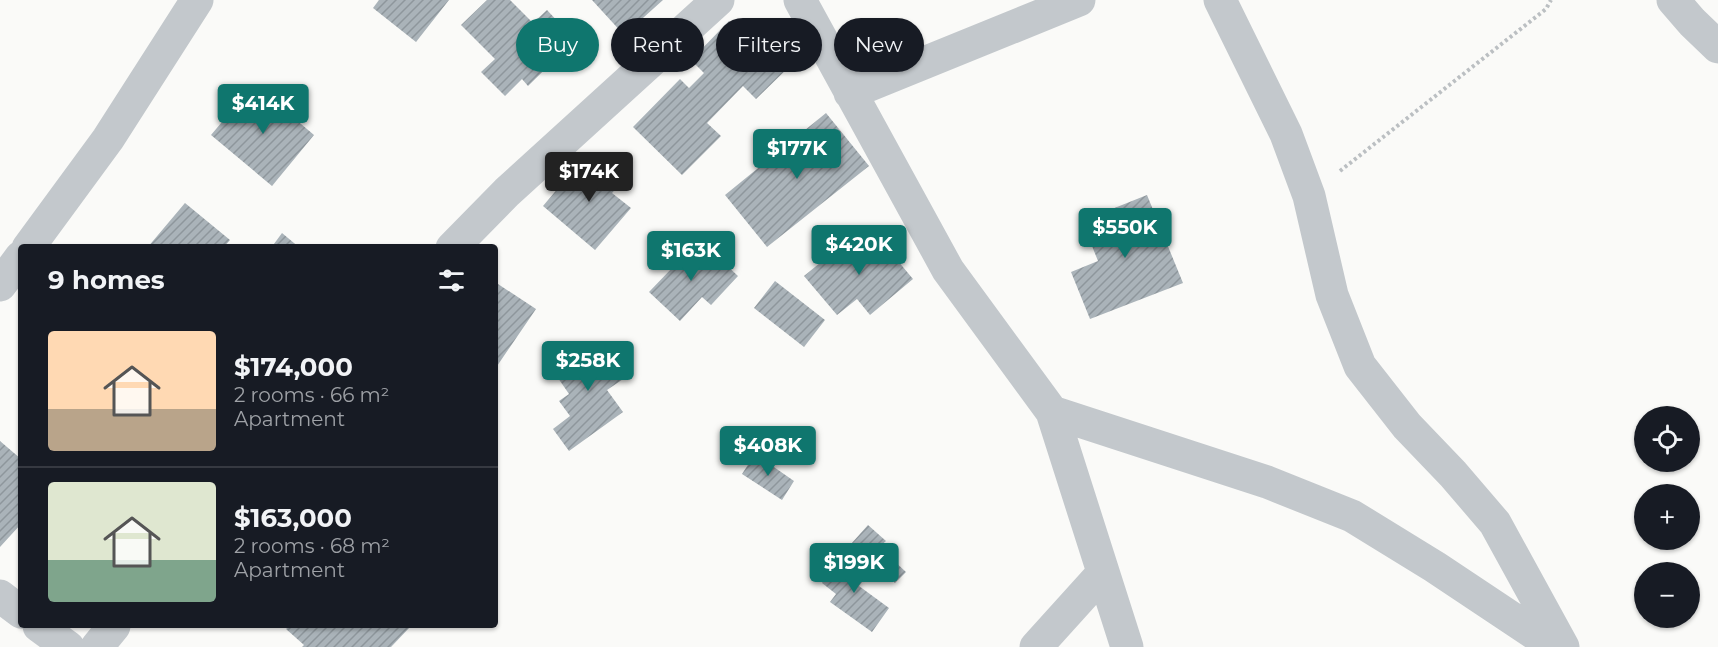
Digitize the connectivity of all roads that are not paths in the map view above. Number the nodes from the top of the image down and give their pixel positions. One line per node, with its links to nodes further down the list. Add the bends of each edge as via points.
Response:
1 (197, 0): 9 (street, via 108,139)
2 (717, 0): 10 (street, via 507,192)
3 (800, 0): 8 (street)
4 (1079, 0): 8 (street)
5 (1220, 0): 24 (street, via 1286,134 1309,196 1332,295 1360,366 1407,426 1495,523)
6 (1673, 0): 7 (street)
7 (1718, 47)
8 (850, 93): 13 (street, via 948,270)
9 (31, 244)
10 (457, 244)
11 (18, 261): 12 (street)
12 (0, 285)
13 (1052, 412): 14 (street); 23 (street, via 1267,482 1352,516)
14 (1102, 574): 21 (street); 22 (street)
15 (0, 596): 16 (street)
16 (18, 610)
17 (42, 628): 19 (street)
18 (112, 628): 20 (street)
19 (68, 647)
20 (97, 647)
21 (1036, 647)
22 (1127, 647)
23 (1555, 647)
24 (1563, 647)

